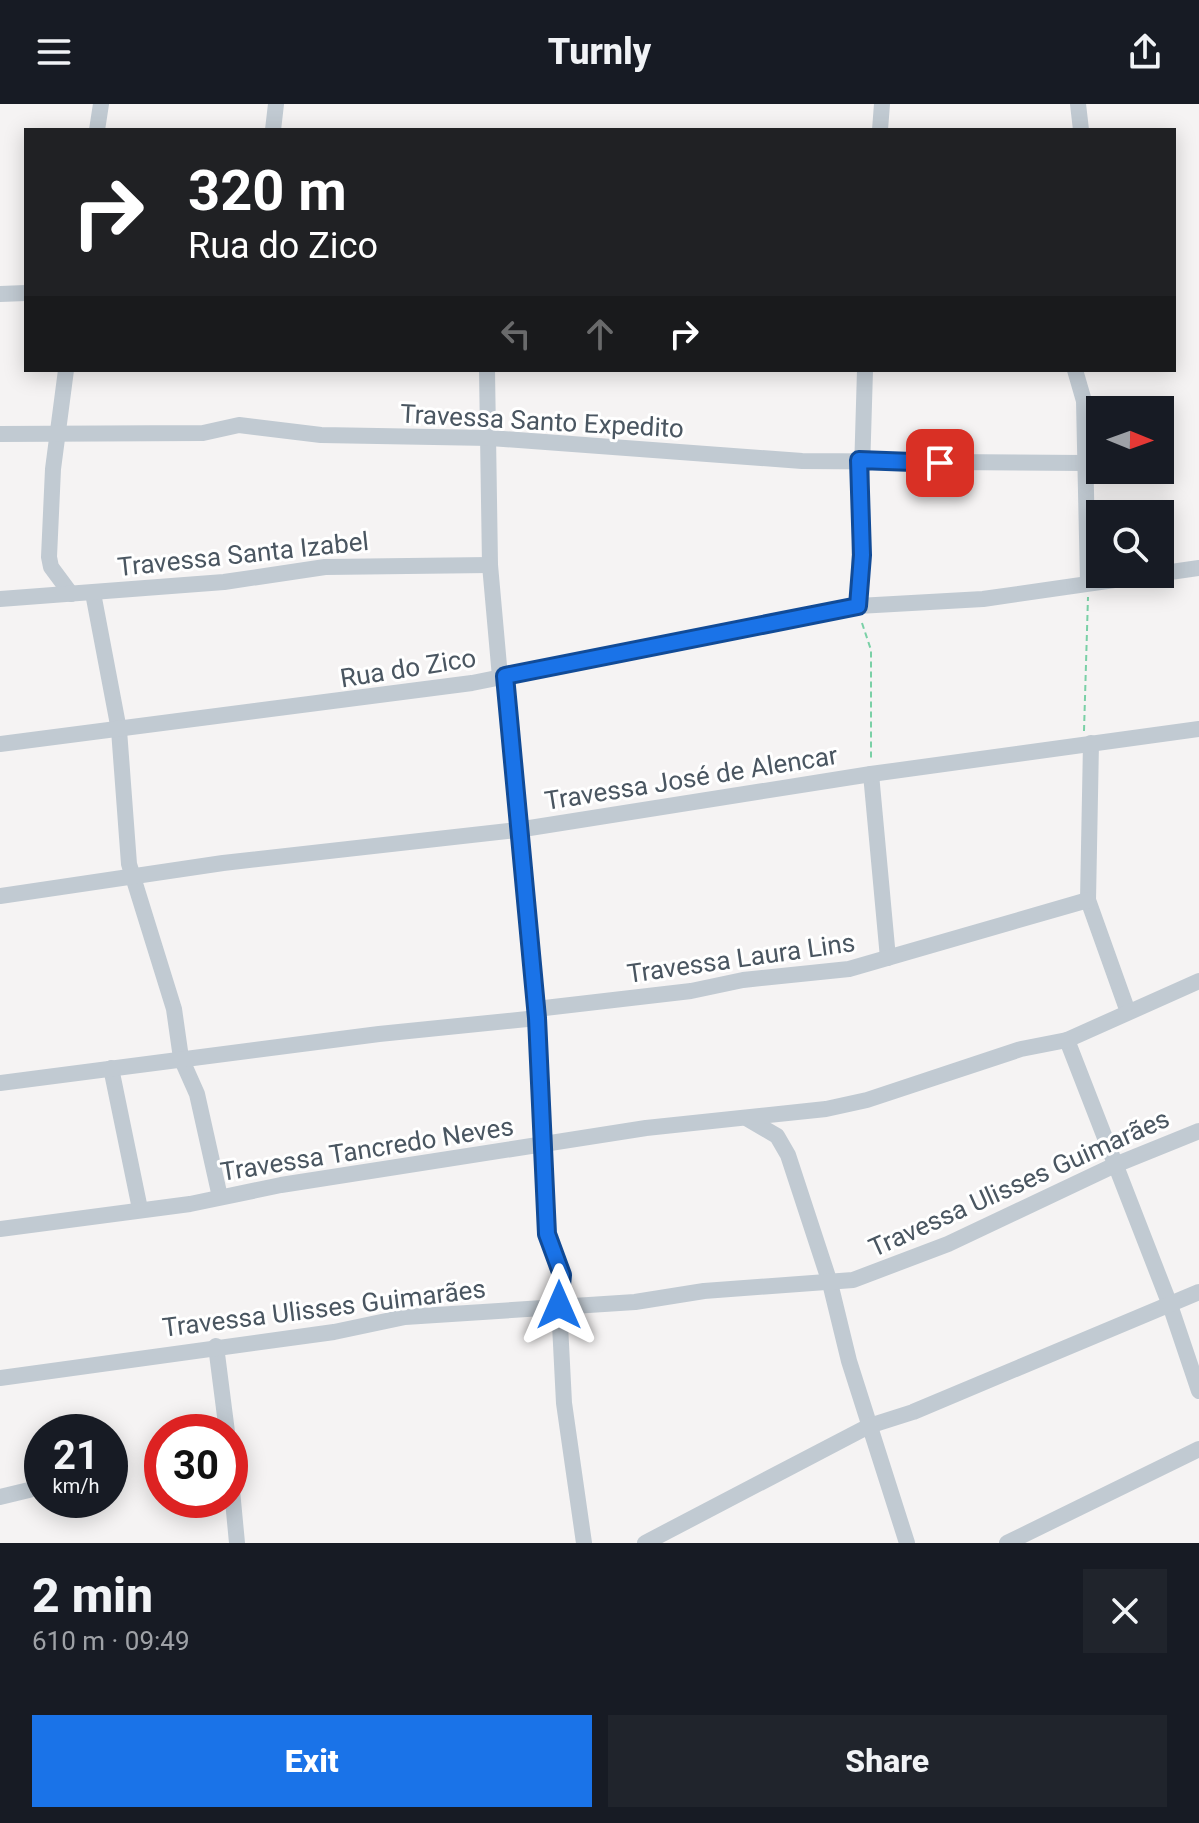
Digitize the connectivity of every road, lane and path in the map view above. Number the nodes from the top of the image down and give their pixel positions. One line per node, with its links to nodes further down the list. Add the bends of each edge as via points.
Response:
1 (101, 104): 5 (street)
2 (276, 104): 6 (street)
3 (882, 104): 7 (street)
4 (1078, 104): 8 (street)
5 (97, 128)
6 (273, 128)
7 (880, 128)
8 (1081, 128)
9 (24, 293): 10 (street)
10 (0, 294)
11 (66, 372): 15 (street)
12 (487, 372): 17 (street)
13 (865, 372): 18 (street)
14 (1076, 372): 19 (street, via 1084,401)
15 (57, 432): 16 (street, Travessa Santo Expedito); 17 (street, Travessa Santo Expedito, via 203,433 239,425 321,435); 27 (street, via 50,563)
16 (0, 434)
17 (490, 438): 18 (street, Travessa Santo Expedito, via 802,461); 21 (street)
18 (859, 460): 19 (street, Travessa Santo Expedito); 29 (street)
19 (1084, 463): 20 (street)
20 (1086, 522)
21 (490, 565): 26 (street, Travessa Santa Izabel, via 325,567); 30 (street)
22 (1199, 568): 23 (street, Rua do Zico)
23 (1174, 573)
24 (1086, 582): 29 (street, Rua do Zico, via 983,599)
25 (1088, 588): 34 (path)
26 (93, 593): 27 (street, Travessa Santa Izabel); 32 (street)
27 (71, 594): 28 (street, Travessa Santa Izabel)
28 (0, 599)
29 (858, 606): 30 (street, Rua do Zico); 35 (path, via 871,650)
30 (502, 676): 32 (street, Rua do Zico); 36 (street)
31 (1199, 729): 34 (street, Travessa José de Alencar)
32 (119, 730): 33 (street, Rua do Zico); 37 (street)
33 (0, 744)
34 (1087, 744): 35 (street, Travessa José de Alencar); 39 (street)
35 (871, 774): 36 (street, Travessa José de Alencar); 40 (street)
36 (517, 830): 37 (street, Travessa José de Alencar); 43 (street)
37 (132, 875): 38 (street, Travessa José de Alencar); 45 (street, via 174,1009)
38 (0, 896)
39 (1088, 900): 40 (street, Travessa Laura Lins); 42 (street)
40 (888, 958): 43 (street, Travessa Laura Lins, via 849,969 743,980)
41 (1199, 981): 42 (street, Travessa Tancredo Neves)
42 (1128, 1012): 44 (street, Travessa Tancredo Neves)
43 (537, 1014): 45 (street, Travessa Laura Lins); 50 (street)
44 (1067, 1040): 48 (street, Travessa Tancredo Neves, via 988,1059 867,1100); 51 (street)
45 (181, 1058): 46 (street, Travessa Laura Lins); 52 (street, via 197,1094)
46 (111, 1068): 47 (street, Travessa Laura Lins); 53 (street)
47 (0, 1083)
48 (748, 1119): 50 (street, Travessa Tancredo Neves); 55 (street, via 781,1141)
49 (1199, 1131): 51 (street, Travessa Ulisses Guimarães)
50 (541, 1144): 52 (street, Travessa Tancredo Neves); 57 (street, via 547,1234 562,1275)
51 (1115, 1165): 55 (street, Travessa Ulisses Guimarães, via 948,1244 868,1276); 58 (street)
52 (220, 1197): 53 (street, Travessa Tancredo Neves)
53 (140, 1209): 54 (street, Travessa Tancredo Neves)
54 (0, 1229)
55 (830, 1283): 57 (street, Travessa Ulisses Guimarães); 63 (street)
56 (1199, 1292): 58 (street)
57 (559, 1305): 59 (street, Travessa Ulisses Guimarães, via 405,1317 334,1332); 69 (street, via 566,1420)
58 (1170, 1305): 61 (street); 63 (street)
59 (216, 1346): 60 (street, Travessa Ulisses Guimarães); 62 (street)
60 (0, 1378)
61 (1199, 1391)
62 (225, 1414)
63 (869, 1426): 70 (street); 71 (street)
64 (1199, 1449): 72 (street)
65 (24, 1491): 66 (street)
66 (0, 1497)
67 (235, 1518): 68 (street)
68 (237, 1543)
69 (584, 1543)
70 (645, 1543)
71 (907, 1543)
72 (1007, 1543)

